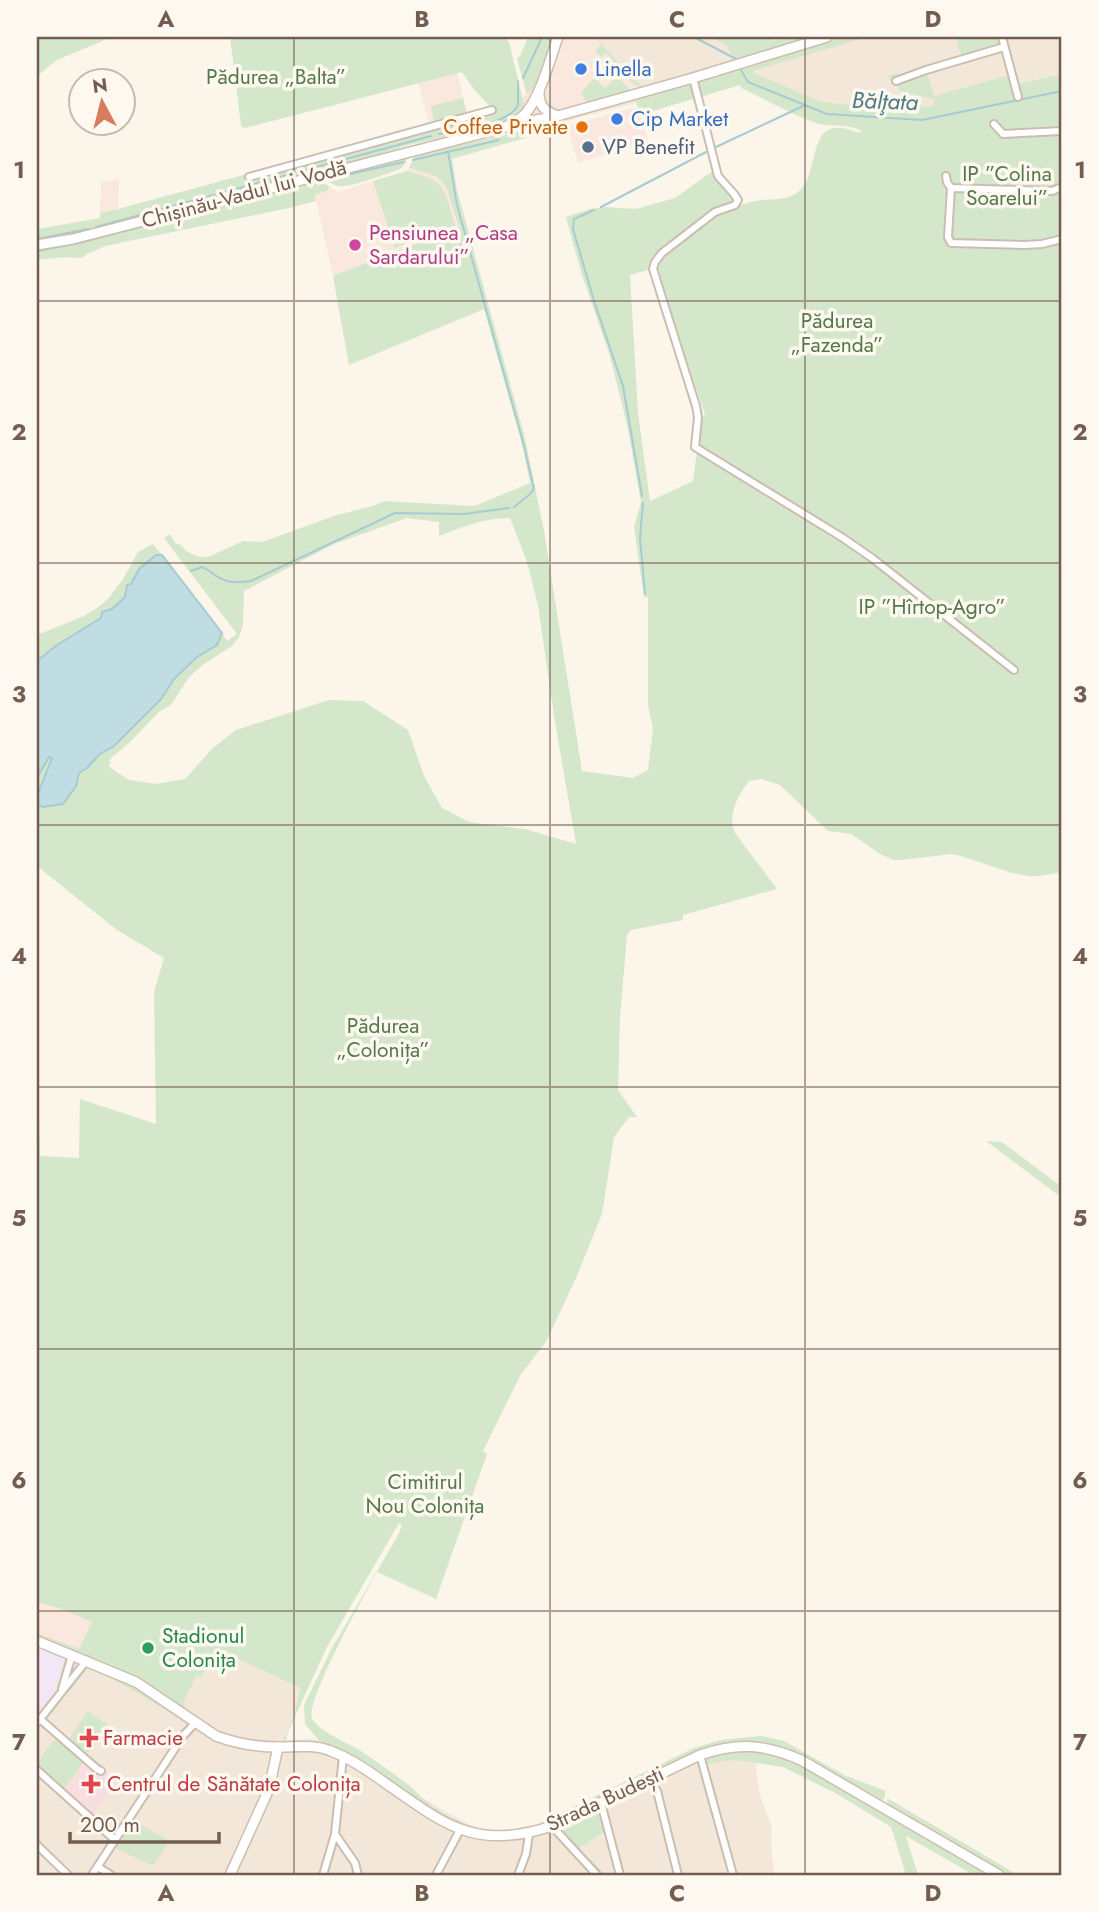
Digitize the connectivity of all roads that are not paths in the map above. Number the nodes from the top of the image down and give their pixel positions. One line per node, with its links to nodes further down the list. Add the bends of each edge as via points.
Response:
1 (558, 37): 7 (street)
2 (827, 37): 5 (street, Chișinău-Vadul lui Vodă)
3 (1002, 37): 4 (street)
4 (1004, 47): 6 (street); 8 (street)
5 (693, 78): 10 (street, Chișinău-Vadul lui Vodă); 20 (street, via 718,176 738,200 662,253 653,269 696,407 695,447 863,552)
6 (896, 80)
7 (539, 88): 10 (street, via 542,106); 11 (street, via 524,114)
8 (1018, 97)
9 (492, 110): 15 (street)
10 (557, 116): 11 (street, Chișinău-Vadul lui Vodă)
11 (510, 124): 19 (street, Chișinău-Vadul lui Vodă)
12 (994, 124): 13 (street, via 1003,134)
13 (1062, 131)
14 (946, 176): 17 (street)
15 (249, 177)
16 (1062, 187): 17 (street, via 1052,191)
17 (951, 188): 18 (street, via 951,243 1024,245)
18 (1062, 239)
19 (37, 245)
20 (1014, 670)
21 (37, 1641): 22 (street, Strada Budești)
22 (72, 1655): 23 (street, Strada Budești); 24 (street)
23 (87, 1661): 24 (street); 26 (street, Strada Budești, via 135,1682)
24 (60, 1694): 25 (street)
25 (38, 1721): 31 (street)
26 (195, 1723): 27 (street, Strada Budești, via 225,1740); 38 (street)
27 (278, 1747): 29 (street, Strada Budești, via 316,1747); 44 (street, via 269,1789)
28 (700, 1755): 32 (street, Strada Budești); 52 (street); 53 (street, Strada Budești, via 758,1746 801,1760)
29 (343, 1756): 35 (street, Strada Budești); 37 (street)
30 (37, 1770): 38 (street)
31 (101, 1771)
32 (647, 1779): 33 (street, Strada Budești); 51 (street, via 657,1791)
33 (601, 1803): 34 (street, Strada Budești); 50 (street)
34 (552, 1826): 36 (street, Strada Budești); 49 (street)
35 (460, 1830): 36 (street, Strada Budești, via 485,1835); 47 (street)
36 (529, 1833): 48 (street)
37 (335, 1834): 45 (street); 46 (street)
38 (115, 1840): 40 (street)
39 (37, 1845): 41 (street)
40 (99, 1867): 42 (street); 43 (street)
41 (68, 1875)
42 (92, 1875)
43 (111, 1875)
44 (230, 1875)
45 (323, 1875)
46 (358, 1875)
47 (436, 1875)
48 (518, 1875)
49 (597, 1875)
50 (620, 1875)
51 (678, 1875)
52 (733, 1875)
53 (999, 1875)

